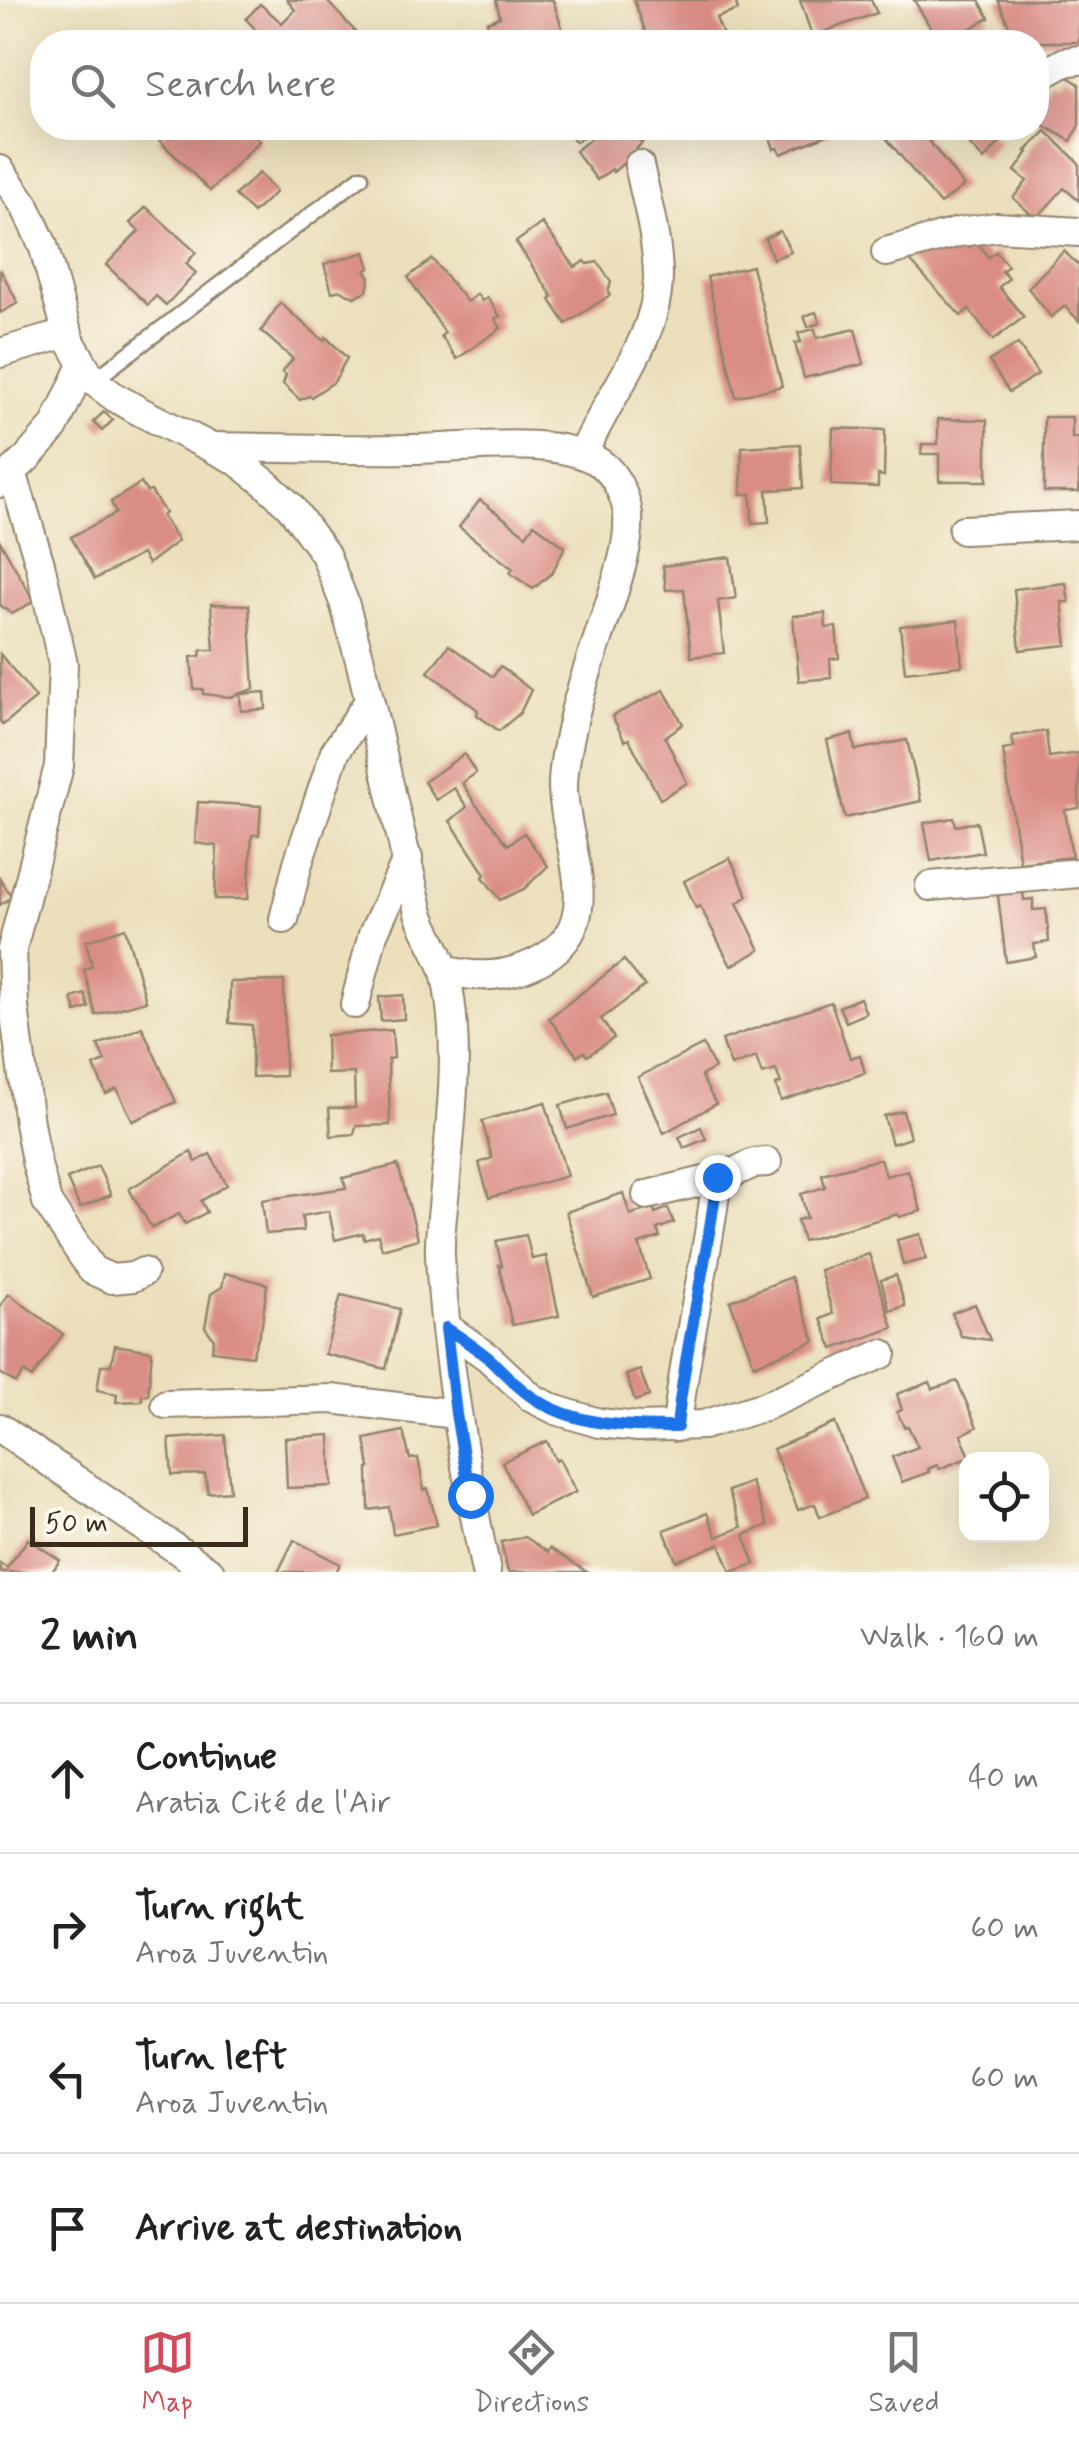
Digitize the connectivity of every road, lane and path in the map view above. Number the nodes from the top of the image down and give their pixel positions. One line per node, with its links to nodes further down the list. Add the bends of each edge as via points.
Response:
1 (1079, 60): 2 (street)
2 (1049, 71)
3 (639, 164): 12 (street, via 654,237 654,310)
4 (0, 170): 8 (street, via 44,245)
5 (361, 177): 10 (lane)
6 (1079, 232): 7 (street, via 997,227)
7 (886, 252)
8 (68, 334): 9 (street); 10 (street)
9 (0, 353)
10 (88, 373): 11 (street, via 143,414); 13 (street, via 54,426)
11 (214, 447): 12 (street, via 538,446); 16 (street, via 290,506 325,554)
12 (582, 454): 21 (street, via 608,470 623,493 628,535 564,766 580,906 564,944 533,964 493,974)
13 (6, 478): 26 (street, via 40,564 63,664 59,766 12,949 29,1124 47,1202 92,1270 112,1279)
14 (1079, 524): 15 (street)
15 (963, 530)
16 (369, 701): 17 (street); 20 (street, via 335,752)
17 (408, 858): 21 (street, via 419,913); 22 (street, via 373,934)
18 (1079, 874): 19 (street)
19 (930, 886)
20 (284, 919)
21 (444, 970): 27 (street, via 455,1041 440,1251)
22 (355, 1004)
23 (767, 1162): 24 (street)
24 (717, 1177): 25 (street); 31 (street)
25 (647, 1195)
26 (143, 1272)
27 (446, 1328): 30 (street); 31 (street, via 556,1410 598,1423)
28 (882, 1354): 31 (street, via 765,1406)
29 (166, 1404): 30 (street, via 331,1399)
30 (456, 1414): 34 (street)
31 (677, 1427)
32 (0, 1428): 33 (street)
33 (210, 1572)
34 (486, 1572)

